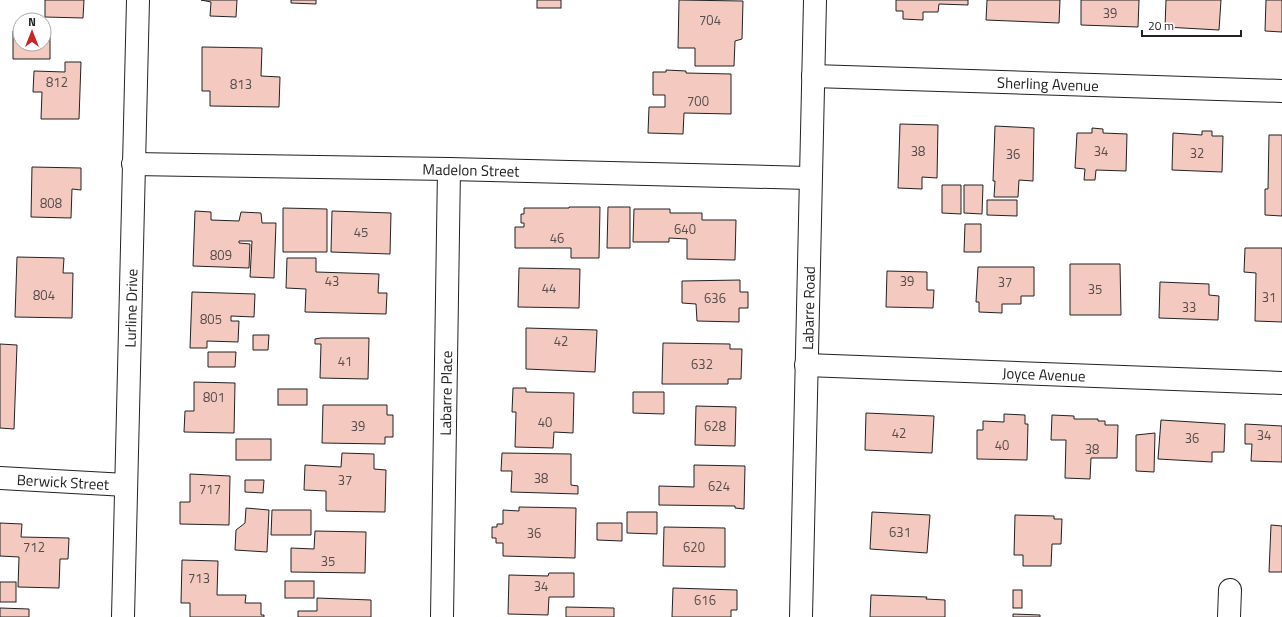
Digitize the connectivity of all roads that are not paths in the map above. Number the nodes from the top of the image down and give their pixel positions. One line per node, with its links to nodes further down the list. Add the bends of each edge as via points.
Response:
1 (138, 0): 5 (street, Lurline Drive)
2 (815, 0): 3 (street, Labarre Road)
3 (813, 76): 4 (street, Sherling Avenue); 7 (street, Labarre Road)
4 (1282, 91)
5 (133, 164): 6 (street, Madelon Street); 11 (street, Lurline Drive)
6 (449, 169): 7 (street, Madelon Street); 14 (street, Labarre Place)
7 (810, 178): 8 (street, Labarre Road)
8 (806, 365): 9 (street, Joyce Avenue); 15 (street, Labarre Road)
9 (1282, 383)
10 (0, 478): 11 (street, Berwick Street)
11 (126, 485): 13 (street, Lurline Drive)
12 (1230, 590): 16 (street)
13 (123, 617)
14 (442, 617)
15 (801, 617)
16 (1229, 617)

